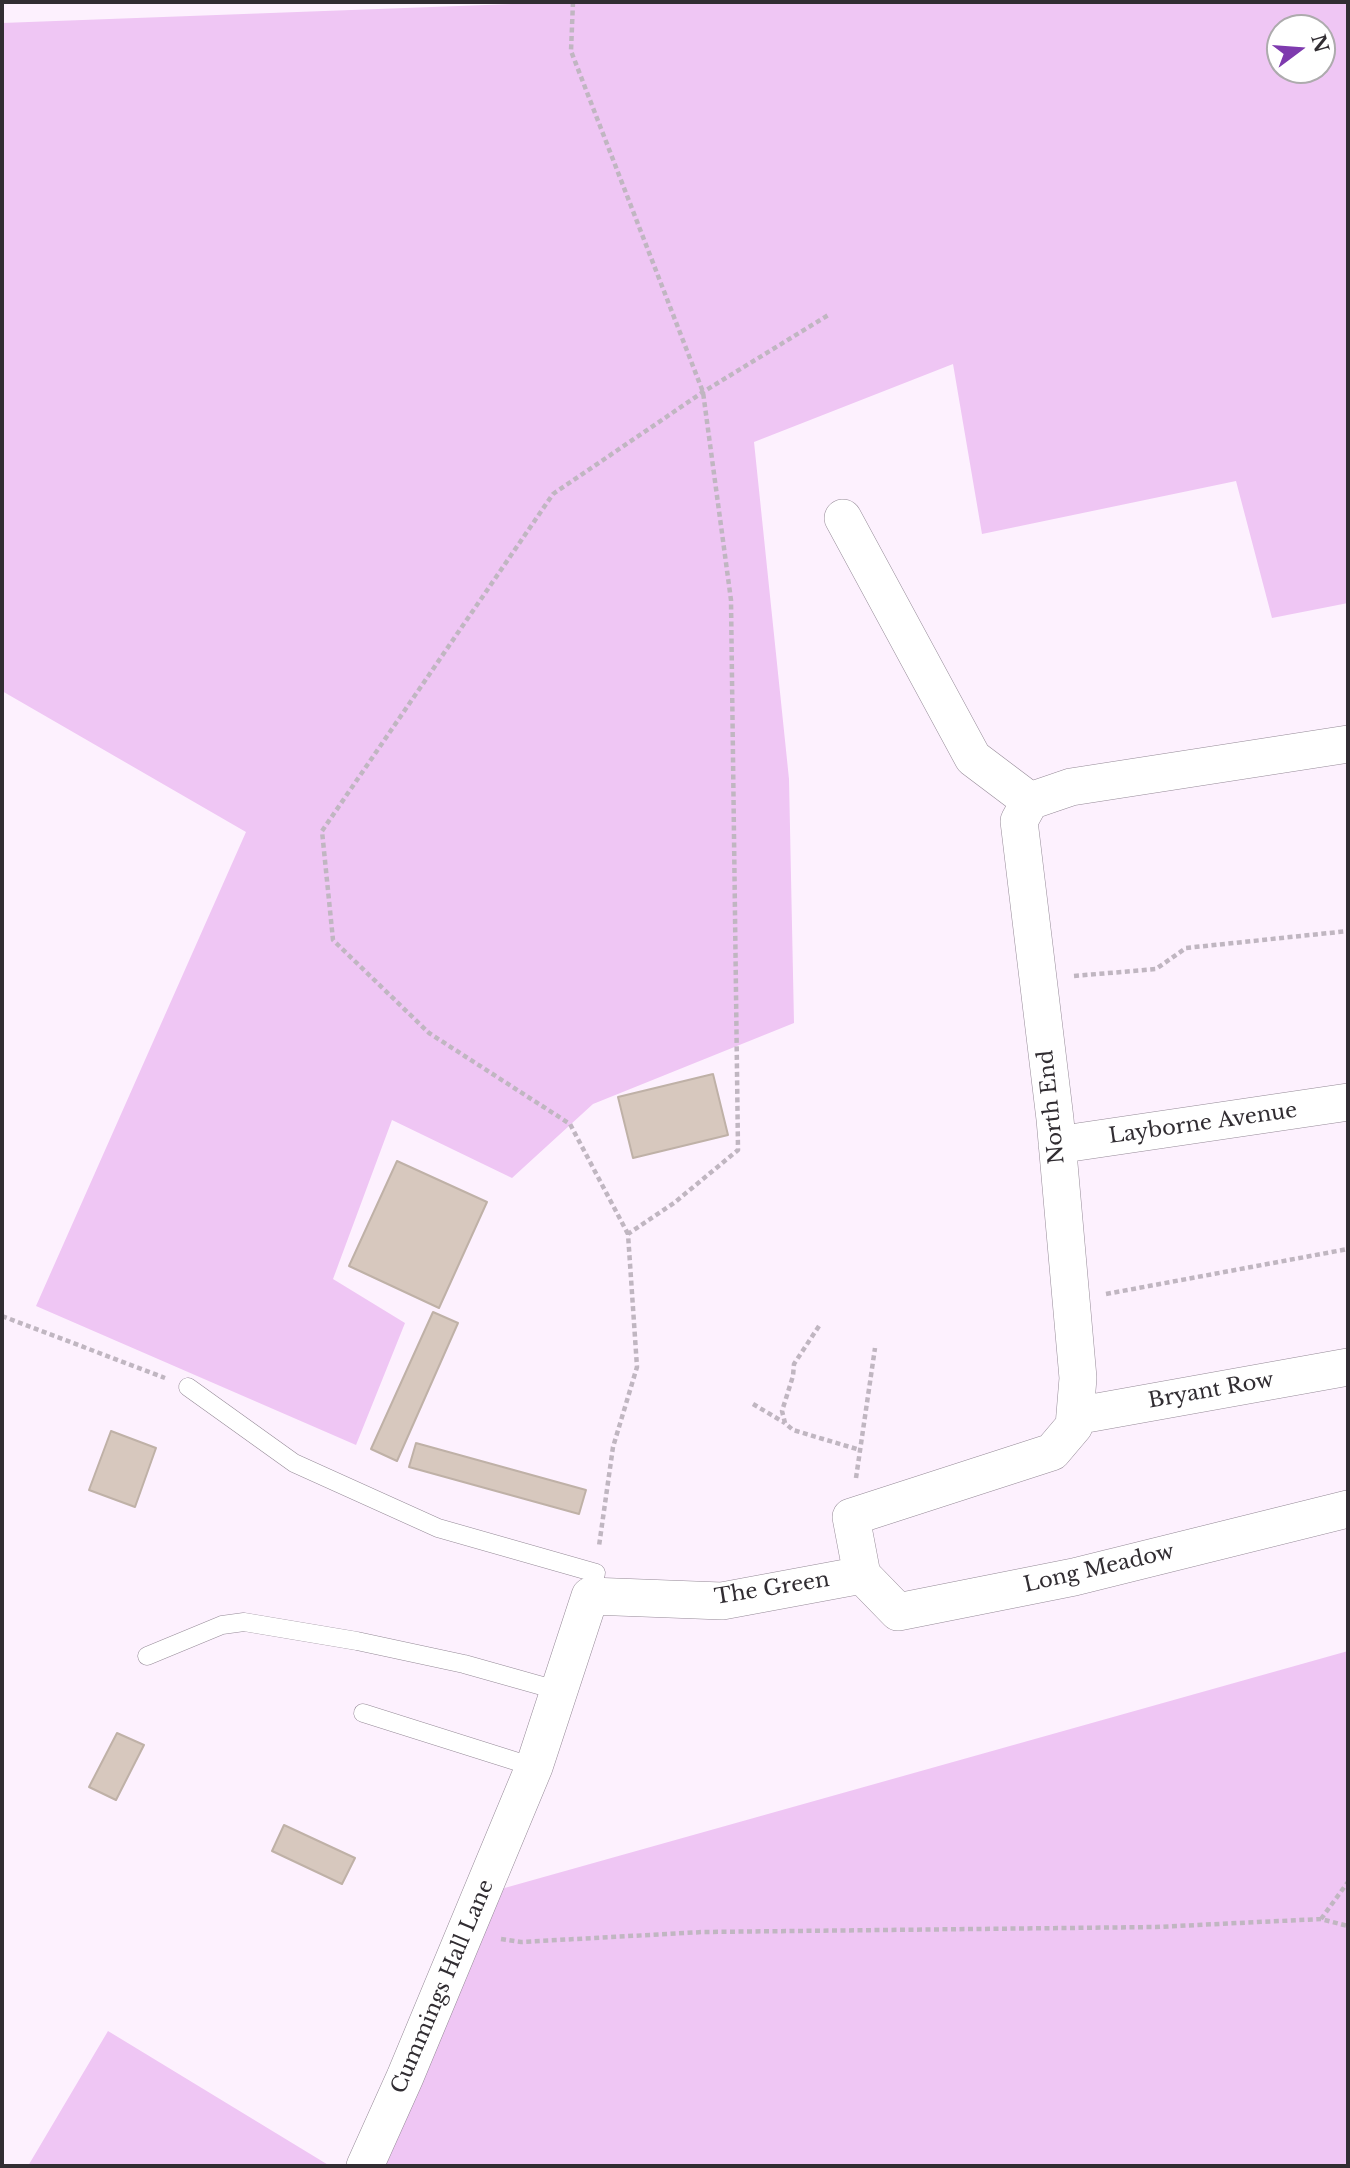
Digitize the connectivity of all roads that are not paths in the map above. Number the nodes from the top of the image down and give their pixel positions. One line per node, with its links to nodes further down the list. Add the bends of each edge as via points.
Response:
1 (843, 518): 3 (street, via 972,758)
2 (1348, 744): 3 (street, via 1071,787)
3 (1030, 801): 5 (street, North End, via 1019,821)
4 (1348, 1102): 5 (street, Layborne Avenue)
5 (1057, 1145): 8 (street, North End, via 1078,1378)
6 (1348, 1367): 8 (street, Bryant Row)
7 (188, 1387): 11 (lane, via 294,1463 438,1528)
8 (1075, 1416): 10 (street, via 1074,1426 1052,1452 851,1517)
9 (1348, 1509): 10 (street, Long Meadow, via 1074,1577 898,1612)
10 (862, 1575): 11 (street, The Green, via 722,1601)
11 (593, 1584): 13 (street)
12 (147, 1656): 13 (lane, via 222,1625 244,1622 358,1641)
13 (559, 1690): 15 (street)
14 (363, 1713): 15 (lane)
15 (534, 1767): 16 (street, Cummings Hall Lane)
16 (365, 2166)

